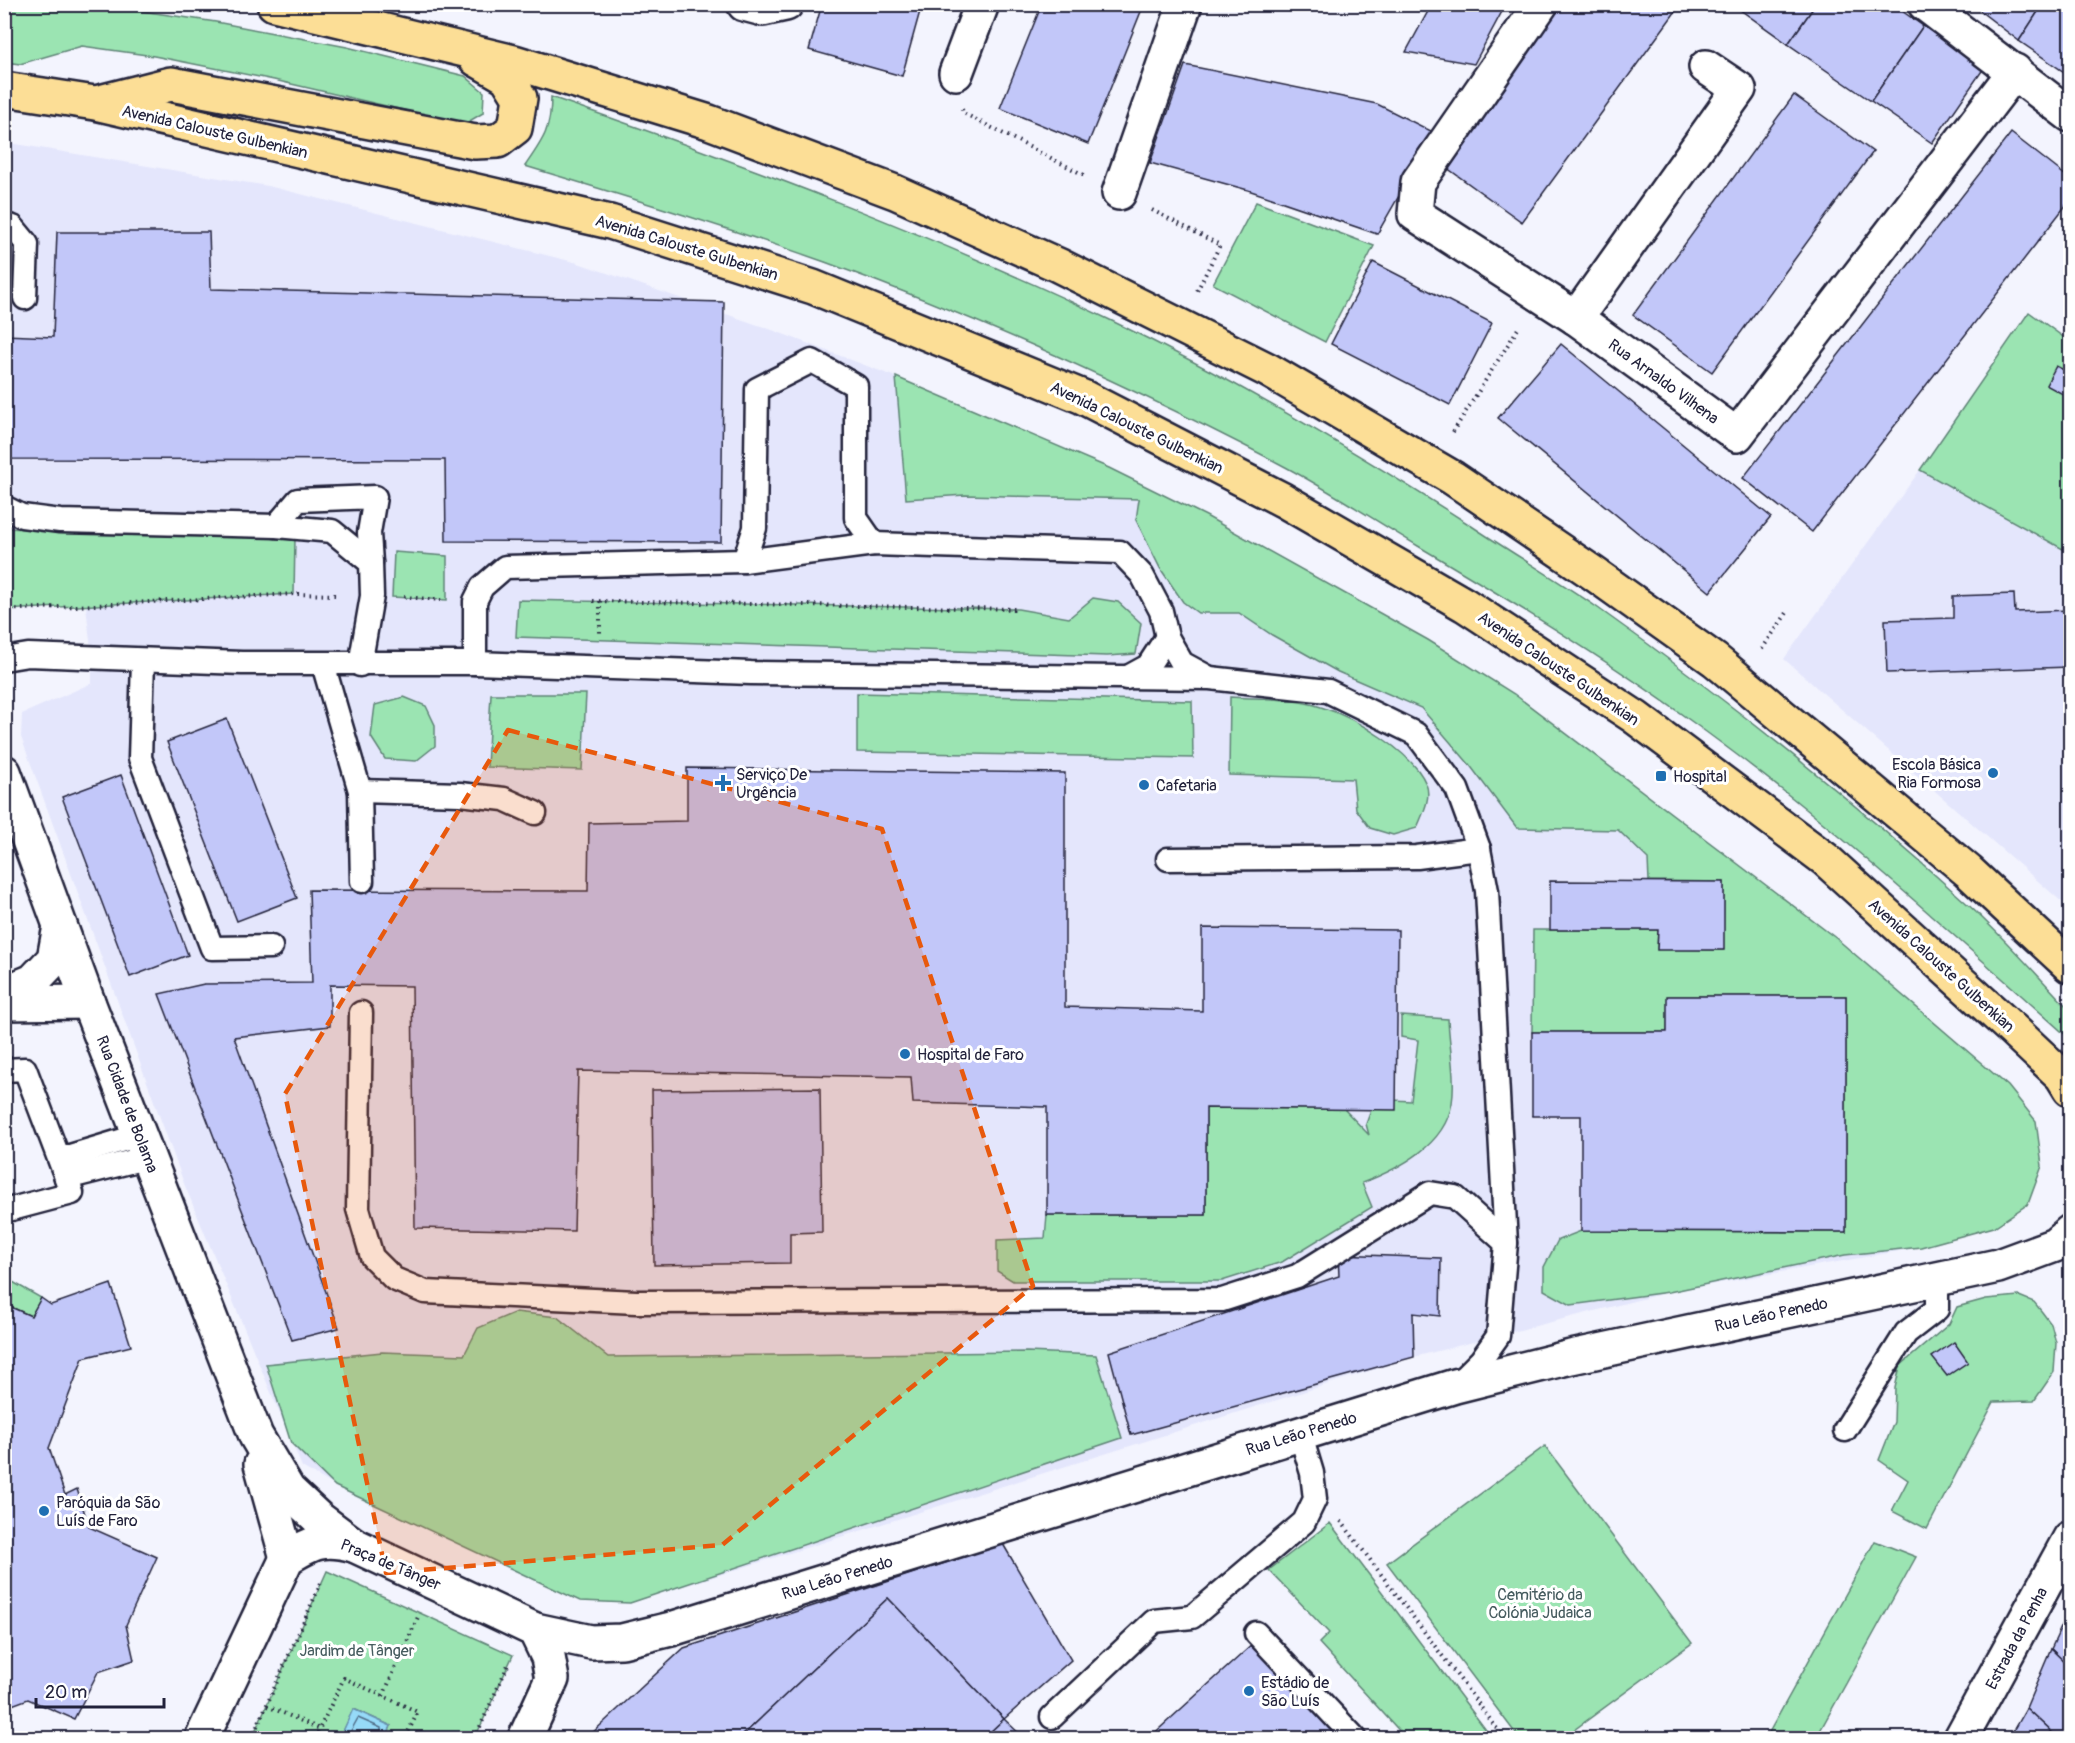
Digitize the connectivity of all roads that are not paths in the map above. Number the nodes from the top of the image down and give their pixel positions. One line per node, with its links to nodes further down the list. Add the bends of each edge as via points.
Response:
1 (274, 4): 8 (main road)
2 (744, 4): 3 (street, via 763,9)
3 (786, 4)
4 (982, 4): 11 (street)
5 (1185, 4): 15 (street)
6 (1541, 4): 18 (street, Rua Arnaldo Vilhena, via 1418,182 1415,214)
7 (1925, 4): 10 (street)
8 (456, 48): 13 (main road, via 507,77 520,98 515,128 498,141 475,142 171,84); 40 (main road, via 709,122 895,192 1058,266 1268,370 1431,466 1593,573 1740,680 1968,871)
9 (1706, 67): 18 (street, via 1739,89)
10 (2015, 71): 14 (street); 18 (street, Rua Arnaldo Vilhena, via 1737,435)
11 (956, 73)
12 (4, 89): 13 (main road, Avenida Calouste Gulbenkian)
13 (95, 103): 46 (main road, Avenida Calouste Gulbenkian, via 610,222 813,287 1083,397 1283,500 1465,605 1635,717 1825,859 2021,1037 2062,1076)
14 (2070, 115)
15 (1119, 193)
16 (4, 225): 17 (lane, via 13,227 27,244)
17 (25, 298)
18 (1576, 318)
19 (4, 507): 20 (lane, via 22,516 60,521)
20 (276, 526): 23 (lane, via 332,531); 23 (lane, via 298,500 375,496 369,533)
21 (874, 544): 22 (lane); 22 (lane, via 856,518 856,386 812,361 757,389 755,528); 24 (lane, via 1120,552 1142,575 1161,611)
22 (744, 561): 27 (lane, via 505,567 482,587 476,602)
23 (371, 563): 29 (lane, via 372,596)
24 (1167, 637): 30 (lane, via 1148,666); 31 (lane, via 1182,663)
25 (4, 659): 26 (lane, via 28,655)
26 (143, 661): 28 (lane); 39 (lane, via 141,758 212,948)
27 (475, 663): 29 (lane); 30 (lane, via 720,672)
28 (323, 664): 29 (lane); 33 (lane)
29 (360, 665)
30 (1126, 678): 31 (lane)
31 (1210, 678): 35 (lane, via 1328,691 1416,734 1457,789)
32 (4, 772): 38 (street, Rua Cidade de Bolama)
33 (360, 791): 34 (lane, via 504,799); 37 (lane)
34 (535, 813)
35 (1479, 849): 36 (lane, via 1416,856); 52 (lane, via 1486,891)
36 (1168, 859)
37 (363, 881)
38 (60, 926): 41 (street, via 54,959 33,981); 42 (street, Rua Cidade de Bolama)
39 (271, 947)
40 (2070, 966)
41 (4, 993)
42 (88, 1002): 43 (street); 47 (street, Rua Cidade de Bolama)
43 (4, 1003)
44 (361, 1013): 52 (lane, via 358,1209 372,1257 394,1279 425,1292 636,1302 1222,1300 1297,1276 1430,1193 1455,1197)
45 (4, 1070): 48 (lane, via 25,1069)
46 (2070, 1089)
47 (145, 1146): 48 (lane); 57 (street, Rua Cidade de Bolama)
48 (63, 1169): 50 (lane, via 72,1193)
49 (2070, 1209): 51 (street)
50 (4, 1210)
51 (2063, 1238): 53 (street, Rua Leão Penedo, via 1998,1266)
52 (1506, 1243): 54 (lane, via 1498,1336)
53 (1937, 1278): 54 (street, Rua Leão Penedo); 55 (lane, via 1937,1309 1906,1334)
54 (1455, 1386): 56 (street, Rua Leão Penedo)
55 (1845, 1430)
56 (1300, 1434): 61 (street, Rua Leão Penedo, via 671,1629 622,1641 591,1642); 63 (lane, via 1315,1499 1304,1522 1192,1617 1154,1621)
57 (256, 1436): 59 (street, Rua Cidade de Bolama, via 288,1490); 60 (street, Rua Cidade de Bolama)
58 (2070, 1538): 67 (street, Estrada da Penha)
59 (354, 1545): 60 (street, Praça de Tânger, via 331,1539 304,1547); 61 (street, Praça de Tânger)
60 (287, 1558): 64 (street)
61 (535, 1630): 65 (street, via 548,1657 552,1679)
62 (1256, 1633): 66 (lane)
63 (1052, 1717)
64 (202, 1738)
65 (525, 1738)
66 (1355, 1738)
67 (1962, 1738)

